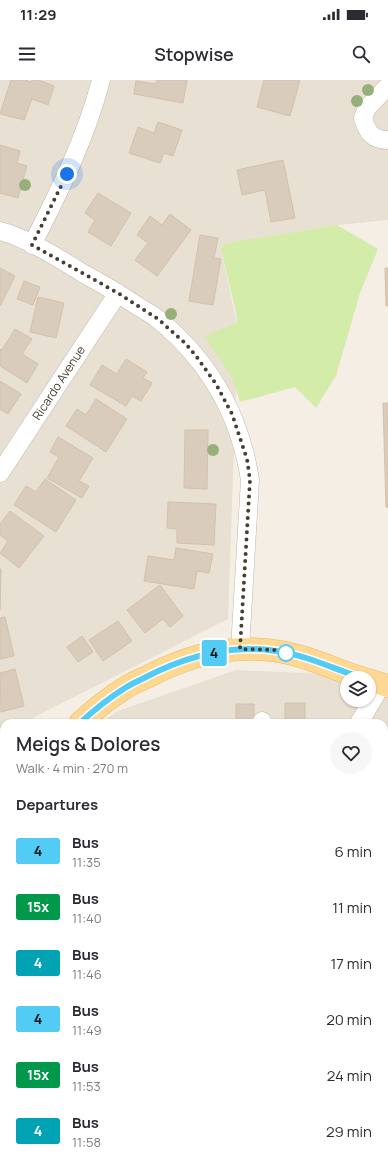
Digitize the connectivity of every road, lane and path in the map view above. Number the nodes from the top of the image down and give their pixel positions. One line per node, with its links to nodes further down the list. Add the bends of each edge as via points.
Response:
1 (101, 80): 5 (street, via 67,174)
2 (388, 86): 3 (street, via 367,108 363,118 366,129 374,138)
3 (388, 140)
4 (0, 231): 5 (street)
5 (32, 245): 6 (street)
6 (118, 293): 7 (street, Ricardo Avenue); 8 (street, via 158,319 196,356 216,384 232,414 243,446 250,480)
7 (2, 466)
8 (240, 649): 9 (main road, via 275,650); 11 (main road, via 192,658 163,668 126,687)
9 (344, 671)
10 (365, 707): 12 (street)
11 (85, 719)
12 (361, 719)

